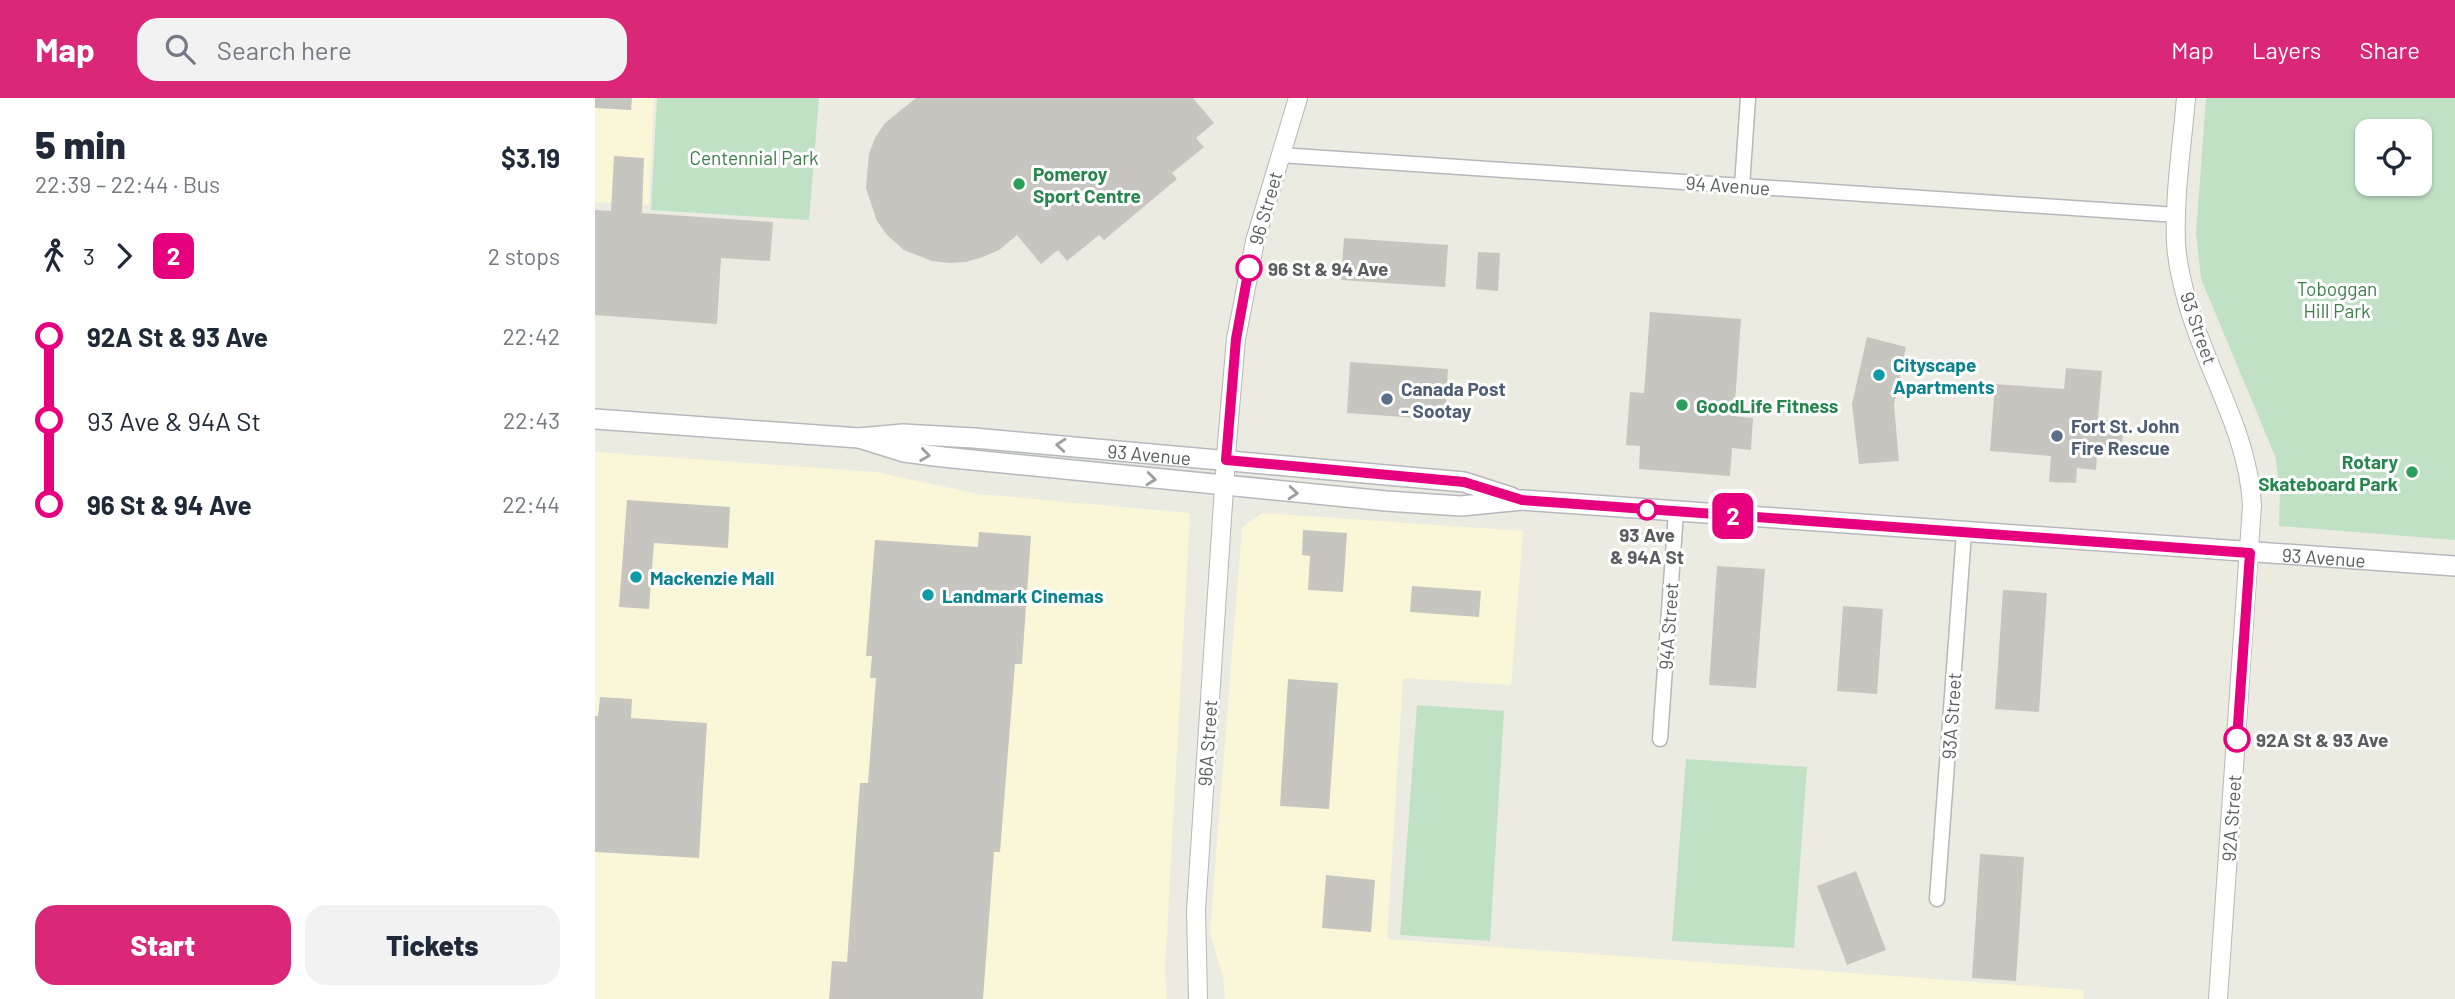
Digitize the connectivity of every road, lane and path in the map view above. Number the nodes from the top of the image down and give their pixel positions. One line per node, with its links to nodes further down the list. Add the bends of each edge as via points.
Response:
1 (1298, 98): 4 (street, 96 Street)
2 (1748, 98): 5 (street)
3 (2186, 98): 6 (street, 93 Street)
4 (1280, 155): 5 (street, 94 Avenue); 9 (street, 96 Street, via 1243,296)
5 (1742, 186): 6 (street, 94 Avenue)
6 (2176, 215): 14 (street, 93 Street, via 2176,243 2187,301 2245,456 2251,493)
7 (595, 419): 8 (main road, 93 Avenue)
8 (859, 438): 9 (main road, 93 Avenue, one-way to 8, via 903,433); 10 (main road, 93 Avenue, one-way to 10, via 904,452)
9 (1226, 460): 10 (street, 96 Street); 11 (main road, 93 Avenue, via 1464,482)
10 (1225, 486): 11 (main road, 93 Avenue, one-way to 11, via 1461,506); 18 (street, 96A Street, via 1196,910)
11 (1522, 500): 12 (main road, 93 Avenue)
12 (1676, 512): 13 (main road, 93 Avenue); 16 (street, 94A Street)
13 (1964, 533): 14 (main road, 93 Avenue); 17 (street, 93A Street)
14 (2250, 553): 15 (main road, 93 Avenue); 19 (street, 92A Street)
15 (2455, 566)
16 (1660, 739)
17 (1937, 899)
18 (1198, 999)
19 (2218, 999)

